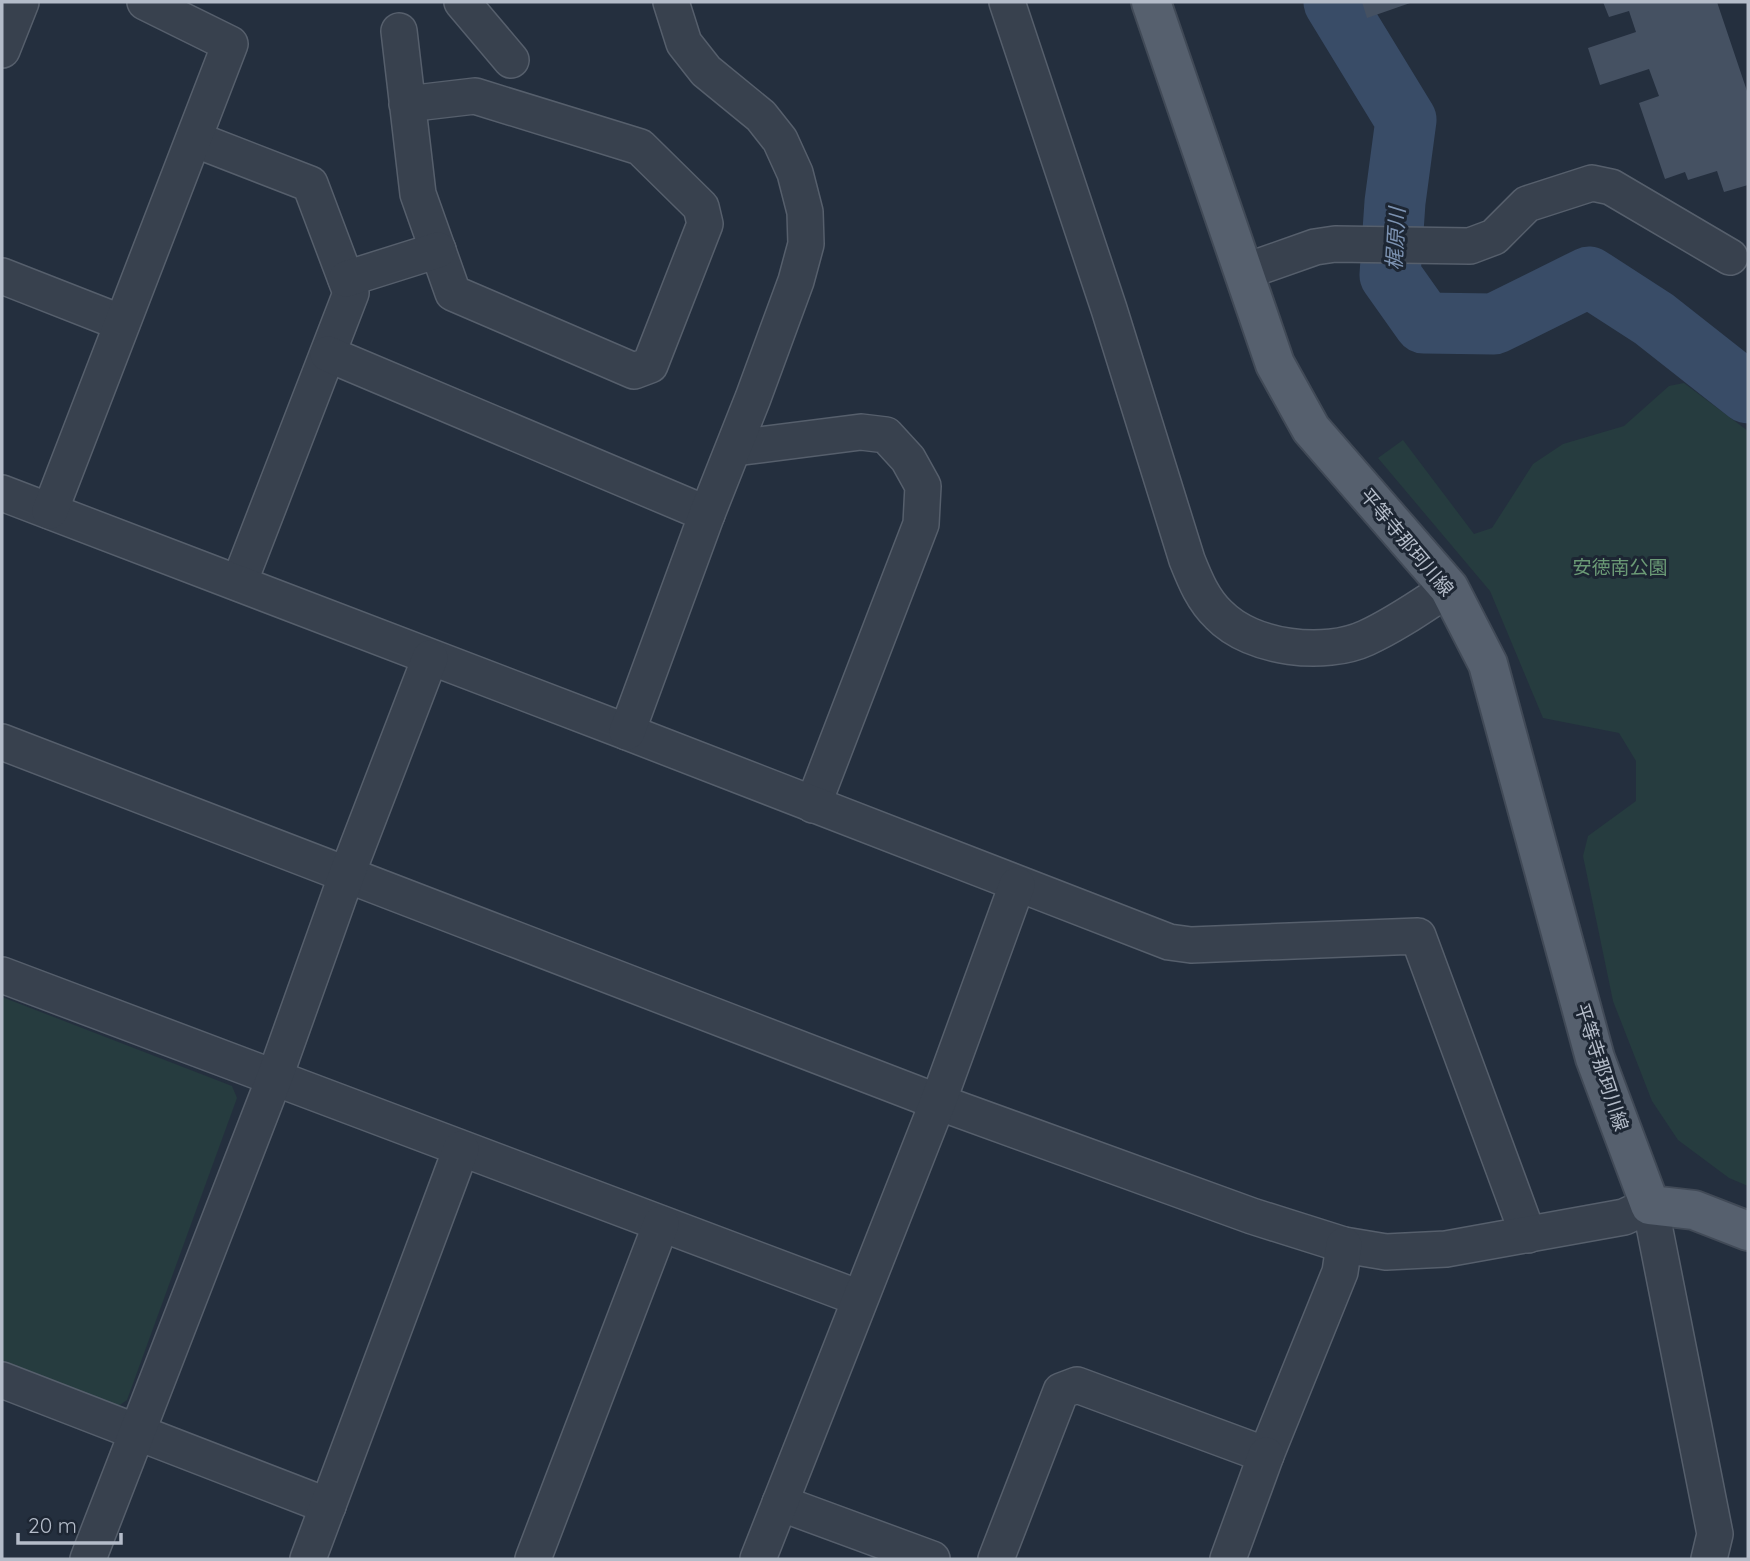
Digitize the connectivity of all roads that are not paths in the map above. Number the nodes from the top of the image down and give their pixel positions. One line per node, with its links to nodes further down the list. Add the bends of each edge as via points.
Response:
1 (21, 2): 8 (street)
2 (145, 2): 11 (street, via 230,44)
3 (462, 2): 9 (street)
4 (671, 2): 19 (street, via 684,43 706,71 761,116 780,140 795,173 804,212 806,244 796,281)
5 (1007, 2): 24 (street, via 1187,560 1200,590 1220,617 1275,644 1336,648 1366,638)
6 (1151, 2): 14 (main road, 平等寺那珂川線)
7 (399, 31): 10 (street)
8 (2, 50)
9 (511, 60)
10 (407, 104): 12 (street, via 418,194); 12 (street, via 475,96 640,147 701,207 705,224 650,365 634,371 453,293)
11 (194, 139): 16 (street, via 310,184); 17 (street)
12 (438, 250): 16 (street)
13 (1730, 257): 14 (street, via 1611,187 1592,183 1527,204 1494,237 1470,247 1335,244)
14 (1244, 272): 24 (main road, 平等寺那珂川線, via 1275,364 1311,429)
15 (2, 276): 17 (street)
16 (346, 279): 18 (street, via 351,293)
17 (122, 323): 21 (street)
18 (328, 354): 22 (street); 23 (street)
19 (735, 447): 22 (street); 28 (street, via 861,432 886,435 908,459 923,486 921,523)
20 (2, 493): 21 (street)
21 (50, 511): 23 (street)
22 (707, 514): 26 (street)
23 (239, 583): 25 (street)
24 (1449, 588): 35 (main road, 平等寺那珂川線, via 1488,664 1595,1058)
25 (430, 658): 26 (street); 29 (street)
26 (627, 732): 28 (street)
27 (2, 742): 29 (street)
28 (813, 805): 30 (street)
29 (347, 874): 32 (street); 33 (street)
30 (1017, 885): 33 (street); 38 (street, via 1169,942 1191,945 1418,936)
31 (2, 975): 32 (street)
32 (274, 1079): 34 (street); 42 (street)
33 (938, 1102): 39 (street); 40 (street)
34 (461, 1149): 36 (street); 45 (street)
35 (1650, 1205): 37 (main road, via 1694,1210); 38 (street, via 1624,1217); 46 (street)
36 (662, 1224): 40 (street); 49 (street)
37 (1748, 1231)
38 (1528, 1235): 39 (street, via 1446,1249 1386,1252)
39 (1344, 1245): 43 (street, via 1340,1272)
40 (859, 1298): 44 (street)
41 (2, 1380): 42 (street)
42 (137, 1431): 45 (street); 47 (street)
43 (1266, 1455): 52 (street, via 1077,1385 1061,1391); 53 (street)
44 (780, 1503): 50 (street); 51 (street)
45 (328, 1506): 48 (street)
46 (1720, 1551)
47 (88, 1559)
48 (308, 1559)
49 (533, 1559)
50 (758, 1559)
51 (932, 1559)
52 (996, 1559)
53 (1228, 1559)

